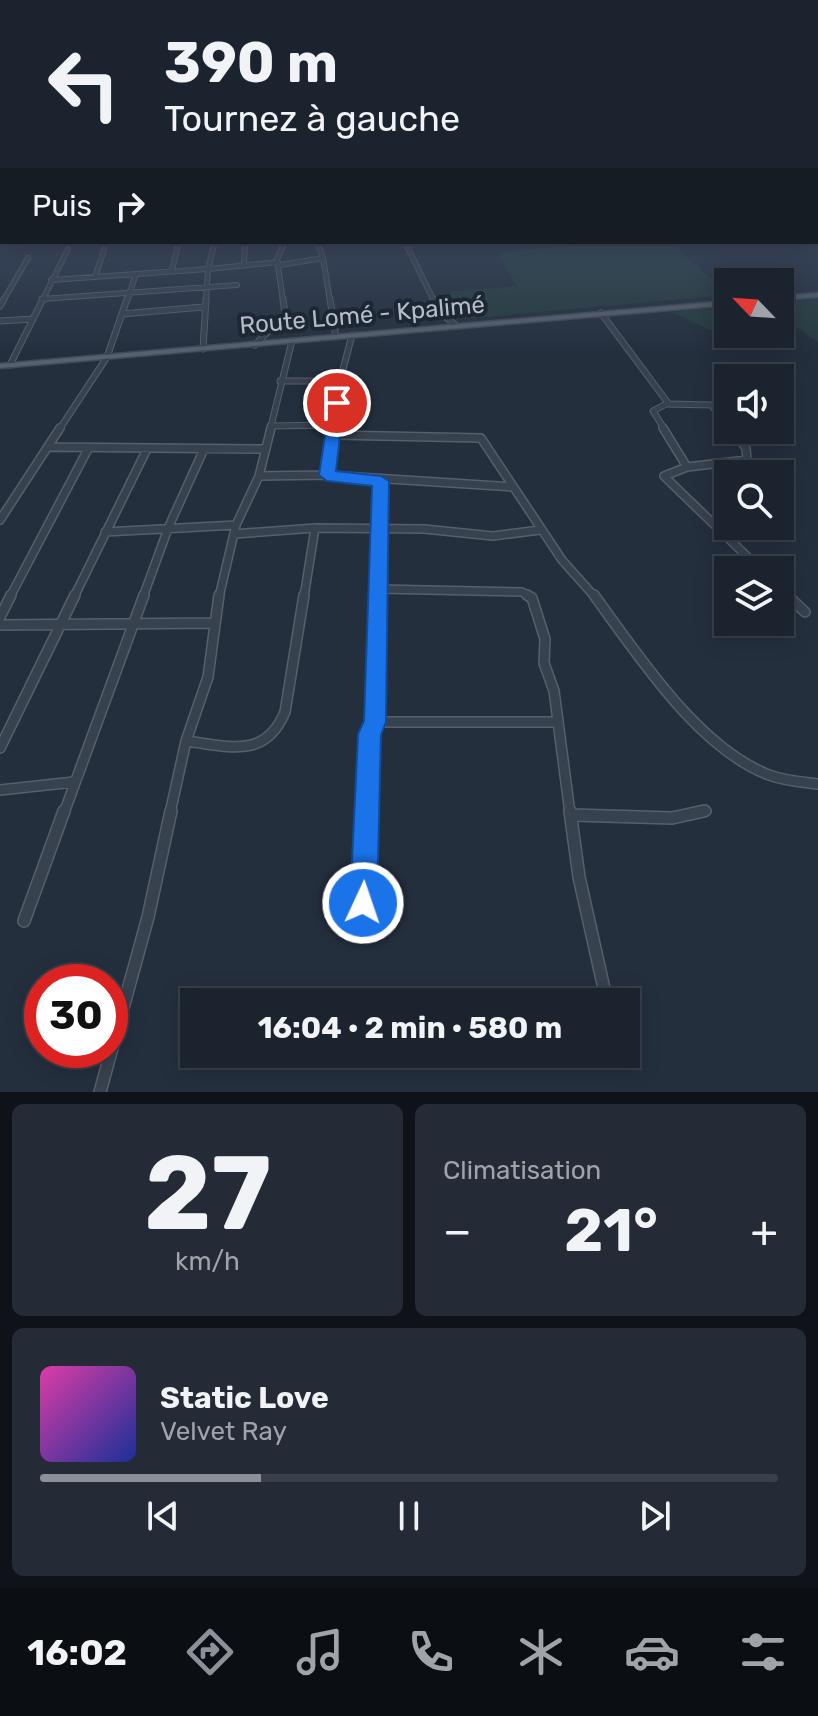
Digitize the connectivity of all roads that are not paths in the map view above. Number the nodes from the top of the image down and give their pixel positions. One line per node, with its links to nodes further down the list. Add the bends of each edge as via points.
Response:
1 (67, 251): 17 (street)
2 (104, 251): 16 (street)
3 (176, 251): 14 (street)
4 (213, 251): 13 (street)
5 (245, 251): 12 (street)
6 (279, 251): 11 (street)
7 (320, 251): 10 (street)
8 (409, 251): 31 (street, via 439,312)
9 (28, 258): 25 (street)
10 (323, 258): 11 (street); 33 (street)
11 (279, 263): 12 (street); 35 (street, via 285,314)
12 (244, 265): 13 (street)
13 (208, 269): 14 (street); 19 (street)
14 (172, 270): 15 (street)
15 (136, 274): 16 (street); 20 (street)
16 (95, 277): 17 (street)
17 (51, 280): 23 (street)
18 (237, 285): 19 (street)
19 (205, 290): 20 (street); 26 (street)
20 (129, 293): 23 (street); 28 (street)
21 (818, 295): 22 (main road)
22 (794, 297)
23 (42, 299): 29 (street)
24 (714, 304): 27 (main road, Route Lomé - Kpalimé)
25 (0, 306)
26 (203, 307): 28 (street); 36 (street)
27 (601, 313): 31 (main road, Route Lomé - Kpalimé); 42 (street)
28 (122, 314): 37 (street)
29 (33, 319): 30 (street); 38 (street)
30 (0, 321)
31 (457, 326): 32 (main road, Route Lomé - Kpalimé)
32 (352, 335): 33 (main road, Route Lomé - Kpalimé); 41 (street)
33 (336, 337): 34 (main road, Route Lomé - Kpalimé)
34 (292, 341): 35 (main road, Route Lomé - Kpalimé); 40 (street)
35 (255, 345): 36 (main road, Route Lomé - Kpalimé)
36 (203, 349): 37 (main road, Route Lomé - Kpalimé)
37 (107, 357): 38 (main road, Route Lomé - Kpalimé); 47 (street)
38 (10, 365): 39 (main road, Route Lomé - Kpalimé)
39 (0, 366)
40 (280, 381): 41 (street); 44 (street)
41 (340, 381): 45 (street)
42 (667, 404): 43 (street); 52 (street, via 653,411)
43 (714, 409)
44 (270, 426): 45 (street); 51 (street)
45 (334, 430): 53 (street); 56 (street, via 478,437)
46 (743, 444): 52 (street, via 747,460)
47 (50, 447): 48 (street); 57 (street)
48 (88, 449): 49 (street); 68 (street)
49 (147, 449): 50 (street); 63 (street)
50 (204, 449): 51 (street); 58 (street)
51 (266, 449): 54 (street)
52 (687, 467): 64 (street, via 664,476)
53 (327, 475): 54 (street); 55 (street)
54 (259, 476): 61 (street)
55 (381, 481): 56 (street); 59 (street)
56 (513, 487): 62 (street)
57 (0, 520)
58 (169, 526): 61 (street); 63 (street); 71 (street)
59 (379, 527): 60 (street); 62 (street, via 493,536); 65 (street)
60 (315, 528): 61 (street); 75 (street, via 285,712 276,736 254,745)
61 (235, 530): 69 (street)
62 (540, 530): 78 (street, via 684,708 725,747 765,774)
63 (105, 532): 70 (street)
64 (747, 556)
65 (380, 589): 73 (street); 74 (street, via 522,592 532,598 545,639 544,663)
66 (794, 601): 67 (street)
67 (805, 612)
68 (0, 617)
69 (214, 623): 71 (street); 75 (street, via 208,677)
70 (61, 624): 71 (street); 72 (street); 76 (street)
71 (132, 624): 77 (street)
72 (0, 625)
73 (375, 722): 74 (street); 82 (street, via 369,734)
74 (558, 722): 81 (street)
75 (186, 741): 85 (street, via 148,917)
76 (0, 748)
77 (74, 782): 79 (street); 83 (street)
78 (818, 784)
79 (0, 790)
80 (706, 811): 81 (street, via 672,818)
81 (573, 815): 84 (street, via 579,877)
82 (363, 903)
83 (24, 921)
84 (604, 988)
85 (100, 1092)

